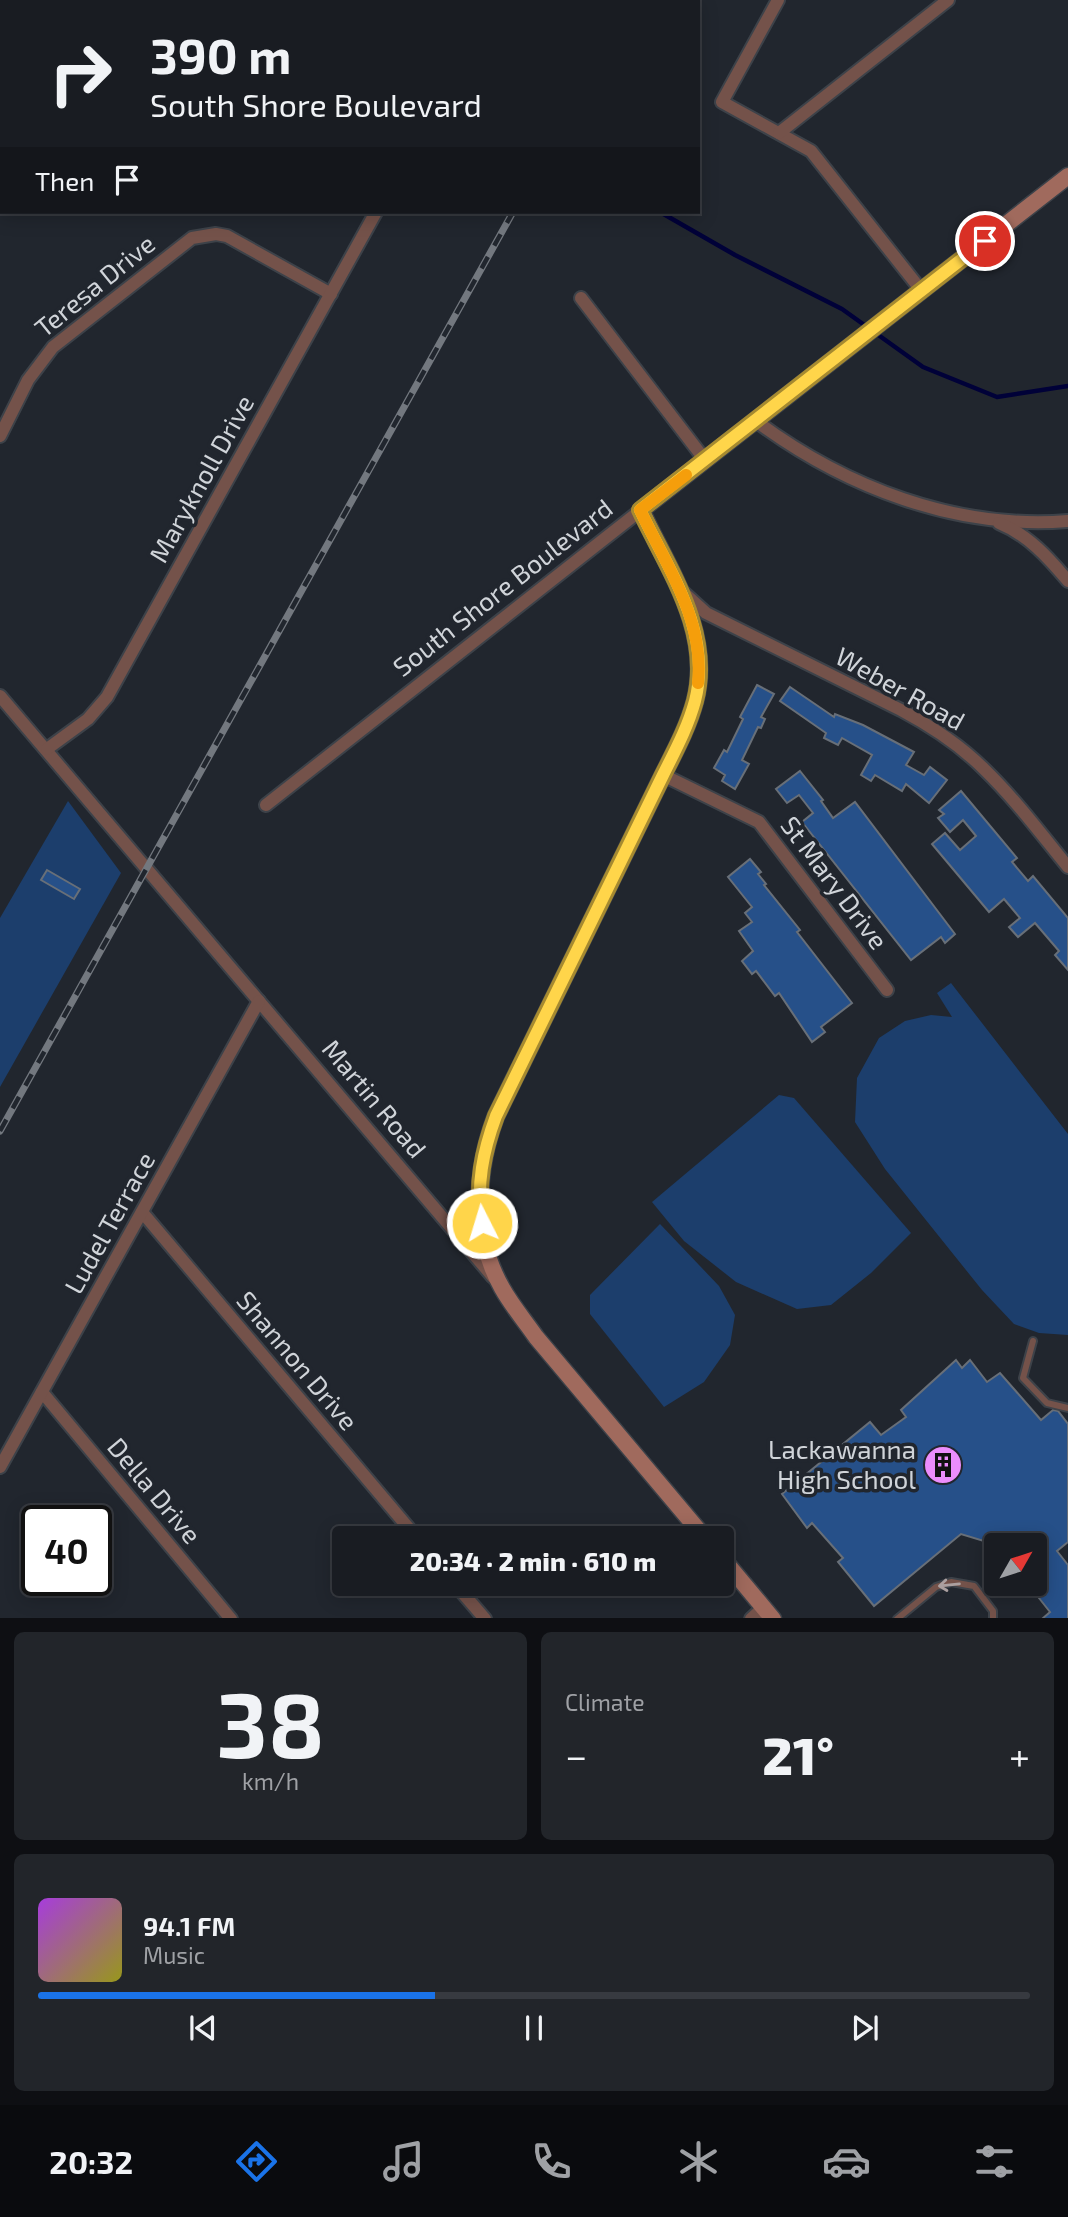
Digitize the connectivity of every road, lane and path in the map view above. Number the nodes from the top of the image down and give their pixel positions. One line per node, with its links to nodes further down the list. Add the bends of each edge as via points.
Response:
1 (778, 0): 3 (street, via 722,102)
2 (948, 0): 3 (street)
3 (779, 134): 6 (street, via 811,151)
4 (1068, 176): 6 (street, South Shore Boulevard)
5 (375, 214): 7 (street, Maryknoll Drive)
6 (921, 290): 9 (street, South Shore Boulevard)
7 (331, 294): 10 (street, Teresa Drive, via 227,236 192,238 53,347 28,380); 18 (street, Maryknoll Drive, via 107,697 71,733)
8 (582, 298): 11 (street)
9 (756, 421): 11 (street, South Shore Boulevard); 13 (street, via 852,480 927,506)
10 (0, 436)
11 (705, 460): 12 (street, South Shore Boulevard)
12 (640, 510): 16 (street); 20 (street, South Shore Boulevard)
13 (985, 519): 14 (street); 15 (street, via 1024,536)
14 (1068, 520)
15 (1068, 581)
16 (681, 589): 19 (street, via 693,624 699,676 690,719); 21 (street, Weber Road, via 706,613 901,710 963,750 1002,788)
17 (1, 698): 18 (street, Martin Road)
18 (47, 749): 23 (street, Martin Road)
19 (663, 775): 22 (street, St Mary Drive, via 759,822); 25 (street, via 488,1139 480,1208 484,1237)
20 (266, 805)
21 (1068, 867)
22 (887, 990)
23 (259, 1001): 24 (street, Ludel Terrace); 25 (street, Martin Road)
24 (142, 1212): 27 (street, Ludel Terrace); 30 (street, Shannon Drive)
25 (501, 1287): 31 (street, Martin Road, via 536,1337)
26 (1033, 1341): 28 (lane, via 1023,1378 1047,1403)
27 (42, 1392): 29 (street, Ludel Terrace); 35 (street, Della Drive)
28 (1068, 1408)
29 (0, 1467)
30 (407, 1526)
31 (695, 1526)
32 (734, 1572): 34 (street)
33 (465, 1596): 36 (street)
34 (768, 1613)
35 (230, 1618)
36 (484, 1618)
37 (898, 1618): 38 (lane, one-way to 37, via 993,1611 974,1586 951,1582 936,1587)
38 (993, 1618)

